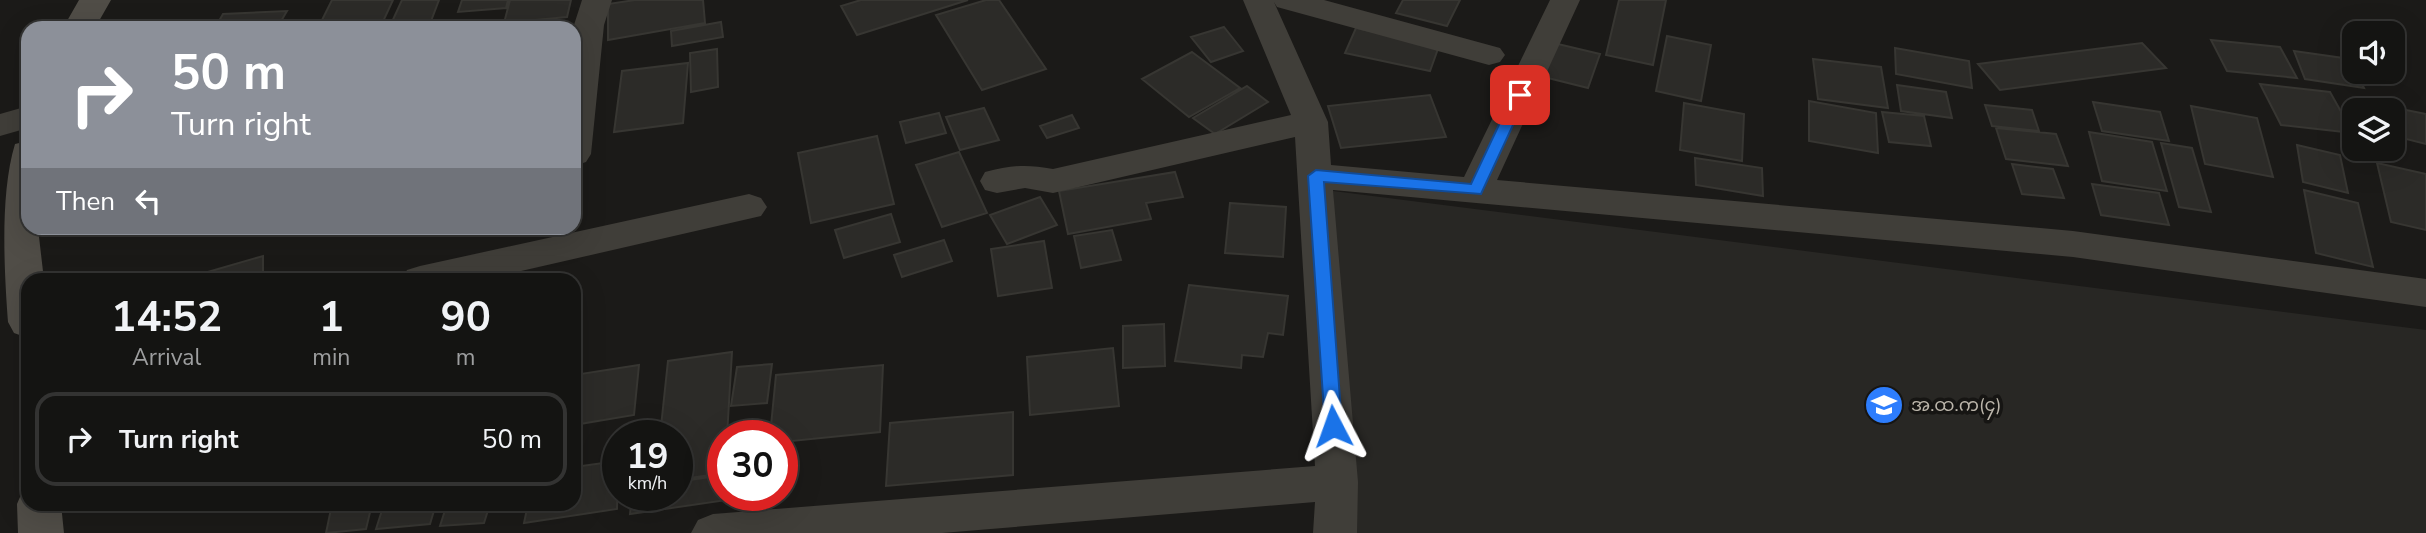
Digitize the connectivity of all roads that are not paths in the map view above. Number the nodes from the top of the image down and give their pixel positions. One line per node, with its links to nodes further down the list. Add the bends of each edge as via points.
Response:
1 (95, 0): 6 (main road)
2 (597, 0): 8 (street, via 589,25)
3 (1258, 0): 10 (street)
4 (1288, 0): 7 (street)
5 (1566, 0): 15 (street)
6 (83, 21)
7 (1489, 55)
8 (581, 94)
9 (21, 119): 11 (street)
10 (1311, 122): 13 (street); 14 (street, via 1053,181 1026,176)
11 (0, 125)
12 (21, 176): 18 (main road, via 16,192)
13 (1316, 176): 15 (street); 21 (street)
14 (997, 181)
15 (1475, 190): 20 (street, via 2073,244)
16 (749, 207): 17 (street)
17 (564, 239): 19 (street)
18 (23, 273)
19 (445, 273)
20 (2426, 293)
21 (1337, 482): 23 (street); 25 (street)
22 (39, 511): 24 (main road)
23 (740, 532)
24 (41, 533)
25 (1335, 533)

